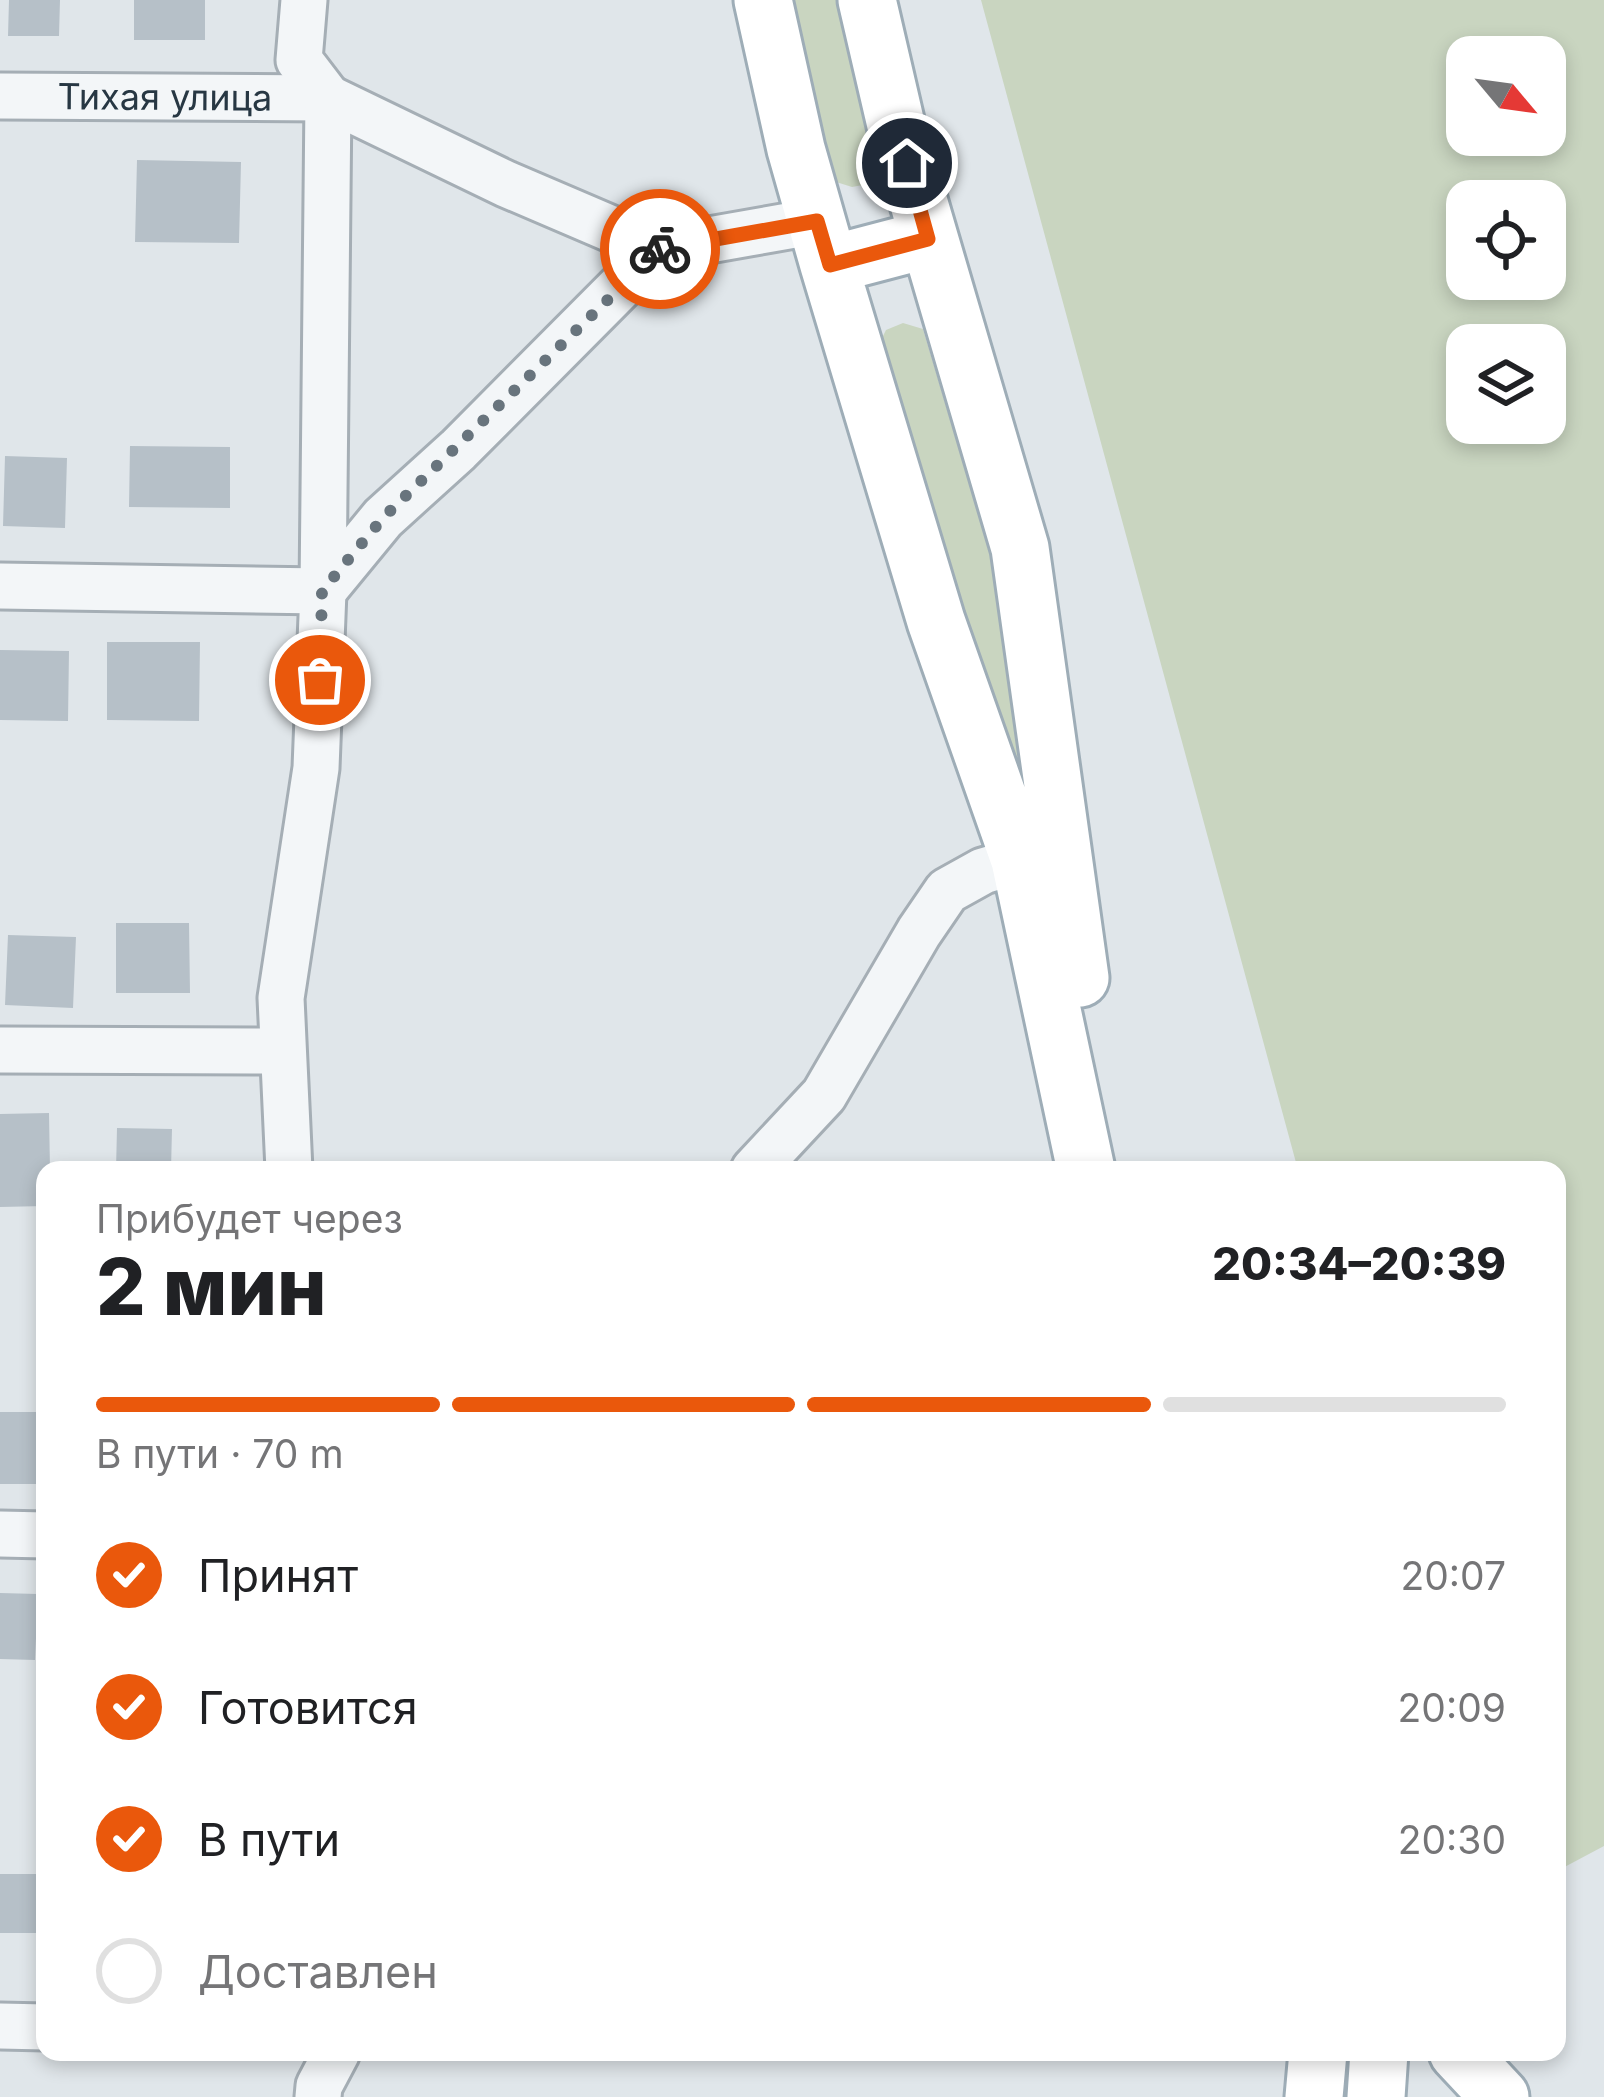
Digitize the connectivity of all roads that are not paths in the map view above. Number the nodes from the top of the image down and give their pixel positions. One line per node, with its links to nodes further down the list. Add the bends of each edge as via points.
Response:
1 (304, 0): 5 (street, via 299,60)
2 (763, 0): 7 (main road)
3 (867, 0): 6 (main road)
4 (0, 96): 5 (street, Тихая улица)
5 (328, 98): 8 (street); 10 (street)
6 (928, 239): 7 (main road); 17 (main road, via 1020,548 1082,992)
7 (823, 243): 8 (street); 11 (main road, via 936,621)
8 (658, 249): 10 (street, via 383,518)
9 (0, 586): 10 (street)
10 (322, 591): 13 (street, via 316,768 281,998)
11 (1020, 860): 15 (street, via 947,891 824,1095); 16 (main road)
12 (0, 1050): 13 (street)
13 (282, 1052): 14 (street)
14 (288, 1161)
15 (762, 1161)
16 (1084, 1161)
17 (1118, 1161)
18 (0, 1534): 19 (street)
19 (36, 1535)
20 (0, 2026): 21 (street)
21 (36, 2027)
22 (332, 2061): 26 (street)
23 (1317, 2061): 27 (main road)
24 (1378, 2061): 28 (main road)
25 (1466, 2061): 29 (main road)
26 (319, 2097)
27 (1314, 2097)
28 (1376, 2097)
29 (1500, 2097)

